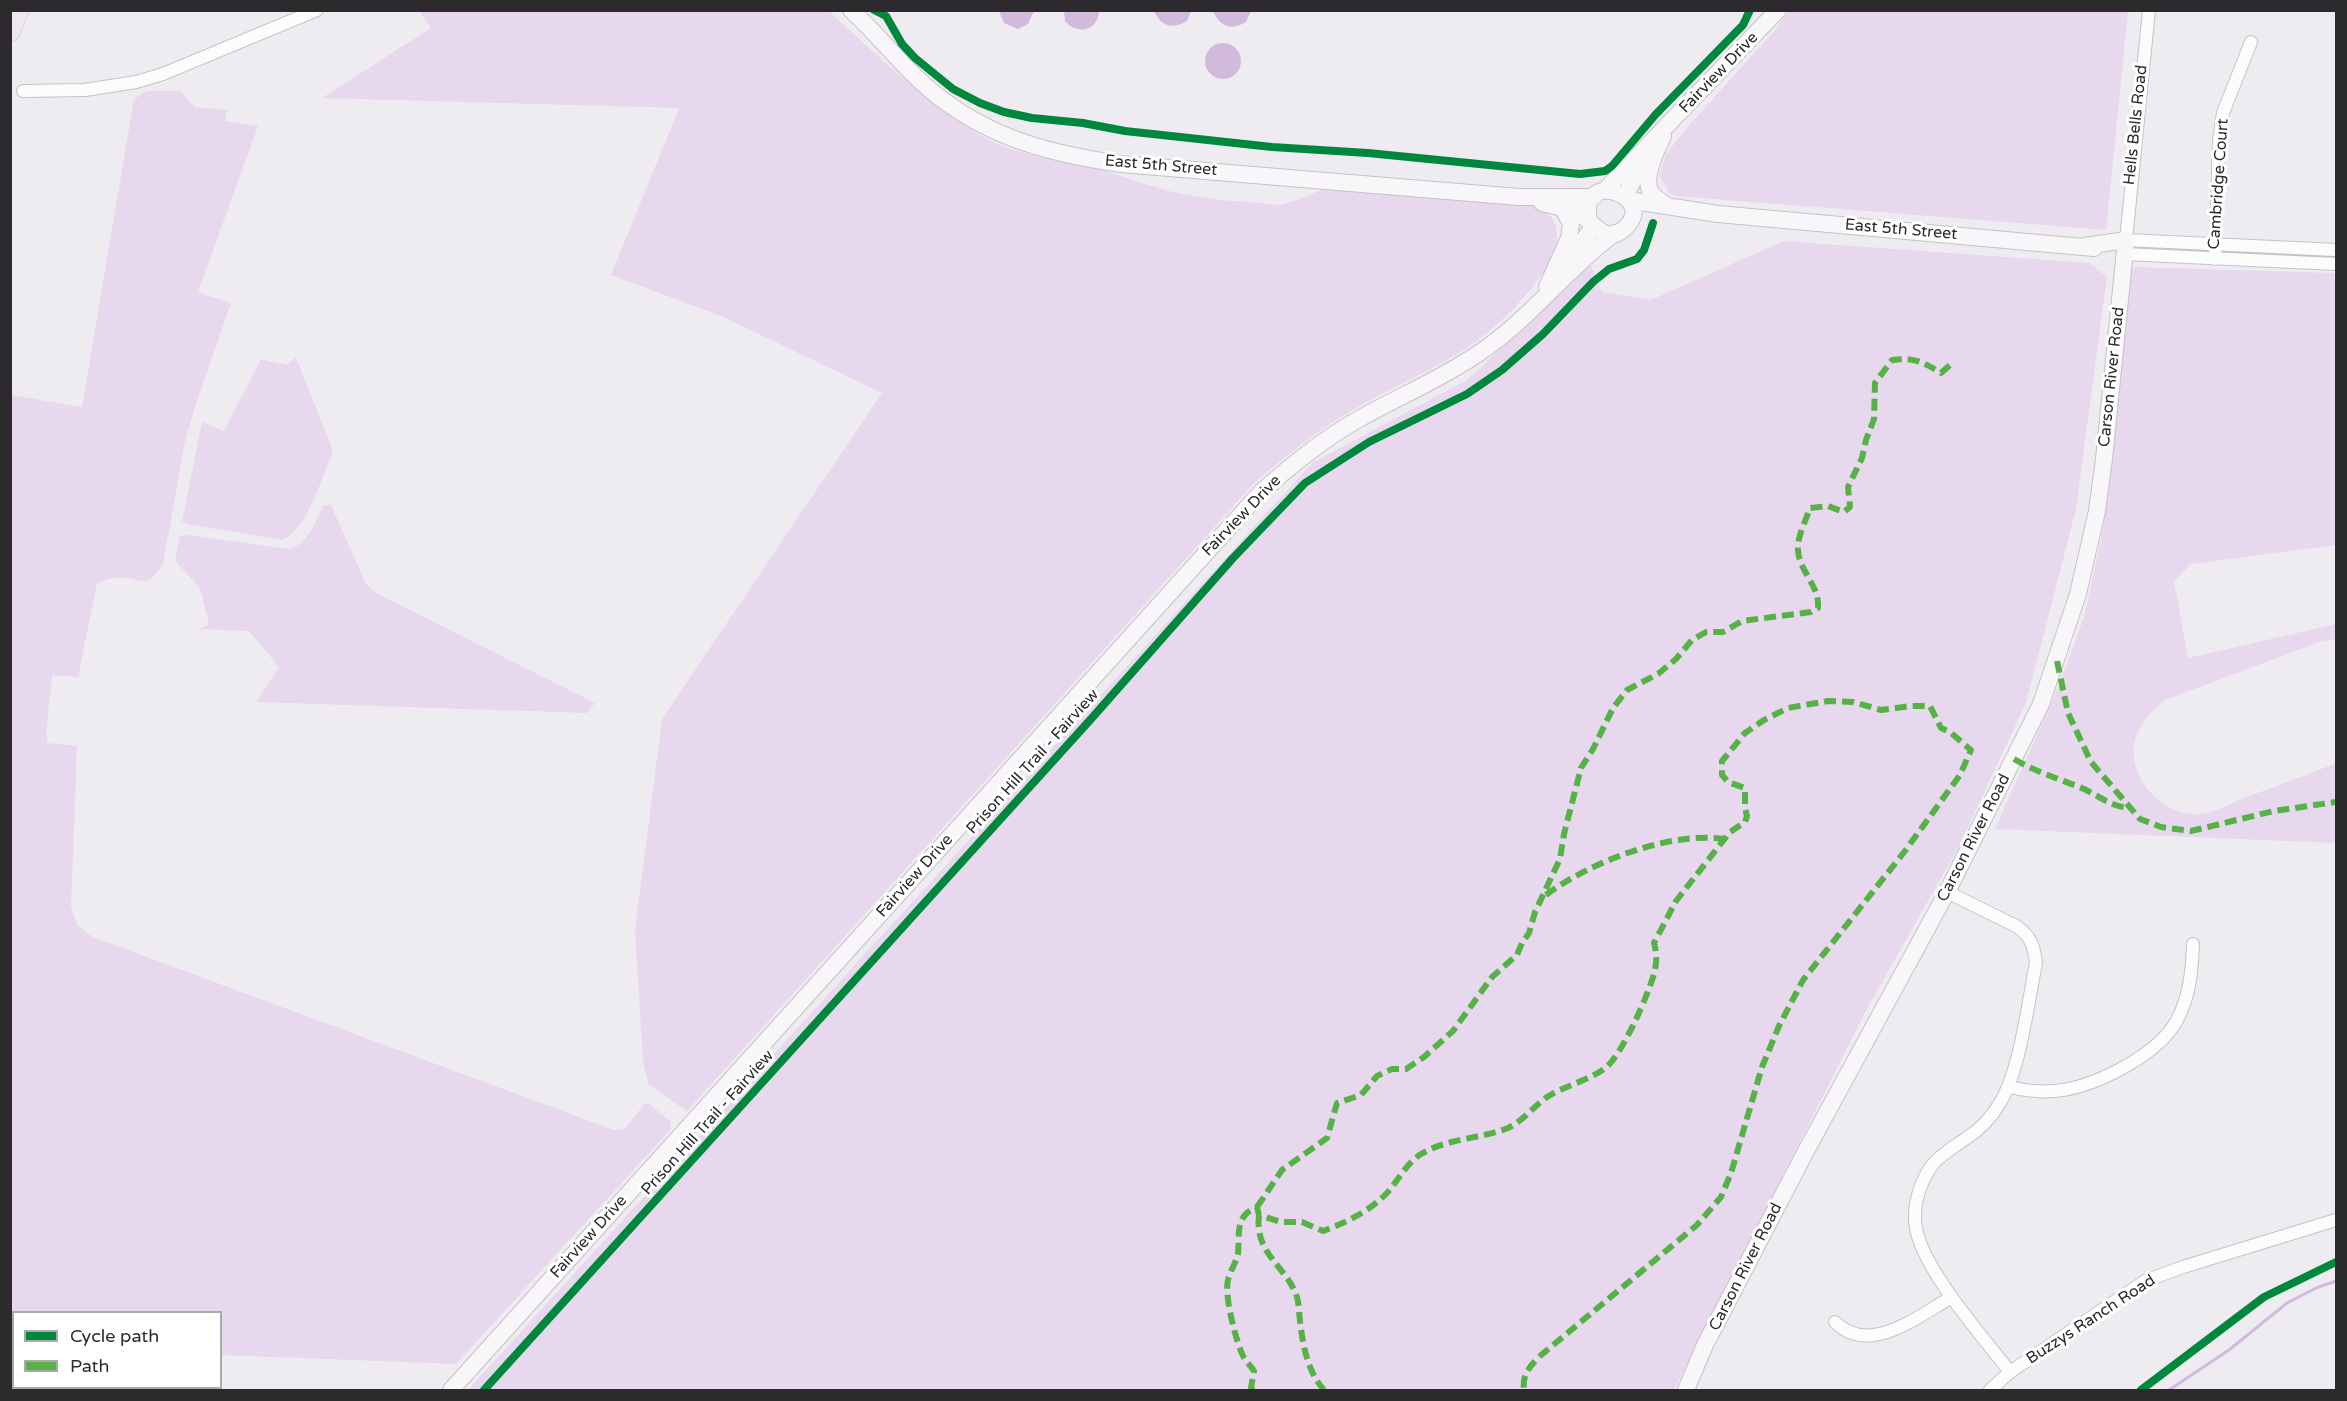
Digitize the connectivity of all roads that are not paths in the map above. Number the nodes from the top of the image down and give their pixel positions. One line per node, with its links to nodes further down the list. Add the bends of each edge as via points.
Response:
1 (18, 10): 6 (highway)
2 (317, 10): 8 (street, via 136,82 86,90)
3 (1778, 10): 9 (main road, Fairview Drive)
4 (2149, 10): 20 (street, Hells Bells Road)
5 (854, 12): 11 (main road, East 5th Street, via 942,99 989,128 1048,151 1121,164)
6 (10, 31)
7 (2251, 42): 19 (street, Cambridge Court, via 2223,113)
8 (23, 91)
9 (1664, 129): 10 (main road, Fairview Drive); 12 (main road, Fairview Drive, via 1633,178); 13 (main road, via 1648,182 1651,193)
10 (1600, 194): 11 (main road, East 5th Street); 12 (main road, via 1618,192); 17 (main road, via 1588,207)
11 (1519, 197): 14 (main road, East 5th Street)
12 (1627, 198): 13 (main road, East 5th Street); 16 (main road, via 1632,212)
13 (1666, 206): 15 (main road, East 5th Street)
14 (1562, 208): 17 (main road, East 5th Street, via 1577,212); 24 (main road, via 1570,223 1569,238)
15 (1718, 214): 16 (main road, East 5th Street, via 1653,214); 20 (main road, East 5th Street)
16 (1630, 220): 18 (main road)
17 (1591, 223): 18 (main road, via 1603,233); 24 (main road, Fairview Drive)
18 (1615, 233): 24 (main road, Fairview Drive)
19 (2215, 245): 20 (street, East 5th Street); 21 (street, East 5th Street); 22 (street, Cambridge Court)
20 (2125, 247): 22 (street, East 5th Street); 25 (main road, Carson River Road, via 2097,511 2078,594 2041,704)
21 (2337, 250)
22 (2215, 259): 23 (street, East 5th Street)
23 (2337, 264)
24 (1545, 296): 32 (main road, Fairview Drive, via 1479,353 1307,452 1261,492)
25 (1947, 892): 27 (street, via 2016,926 2034,945 2036,963); 33 (main road, Carson River Road, via 1807,1149)
26 (2193, 944): 27 (street, via 2191,979 2182,1008 2169,1033 2152,1049 2080,1086 2042,1092)
27 (2009, 1087): 29 (street, via 1989,1119 1934,1164 1917,1200 1920,1242)
28 (2337, 1220): 31 (street, Buzzys Ranch Road, via 2145,1281)
29 (1952, 1296): 30 (street, via 1883,1334 1850,1334); 31 (street)
30 (1835, 1322)
31 (2010, 1372): 34 (street, Buzzys Ranch Road)
32 (451, 1390)
33 (1686, 1390)
34 (1990, 1390)

